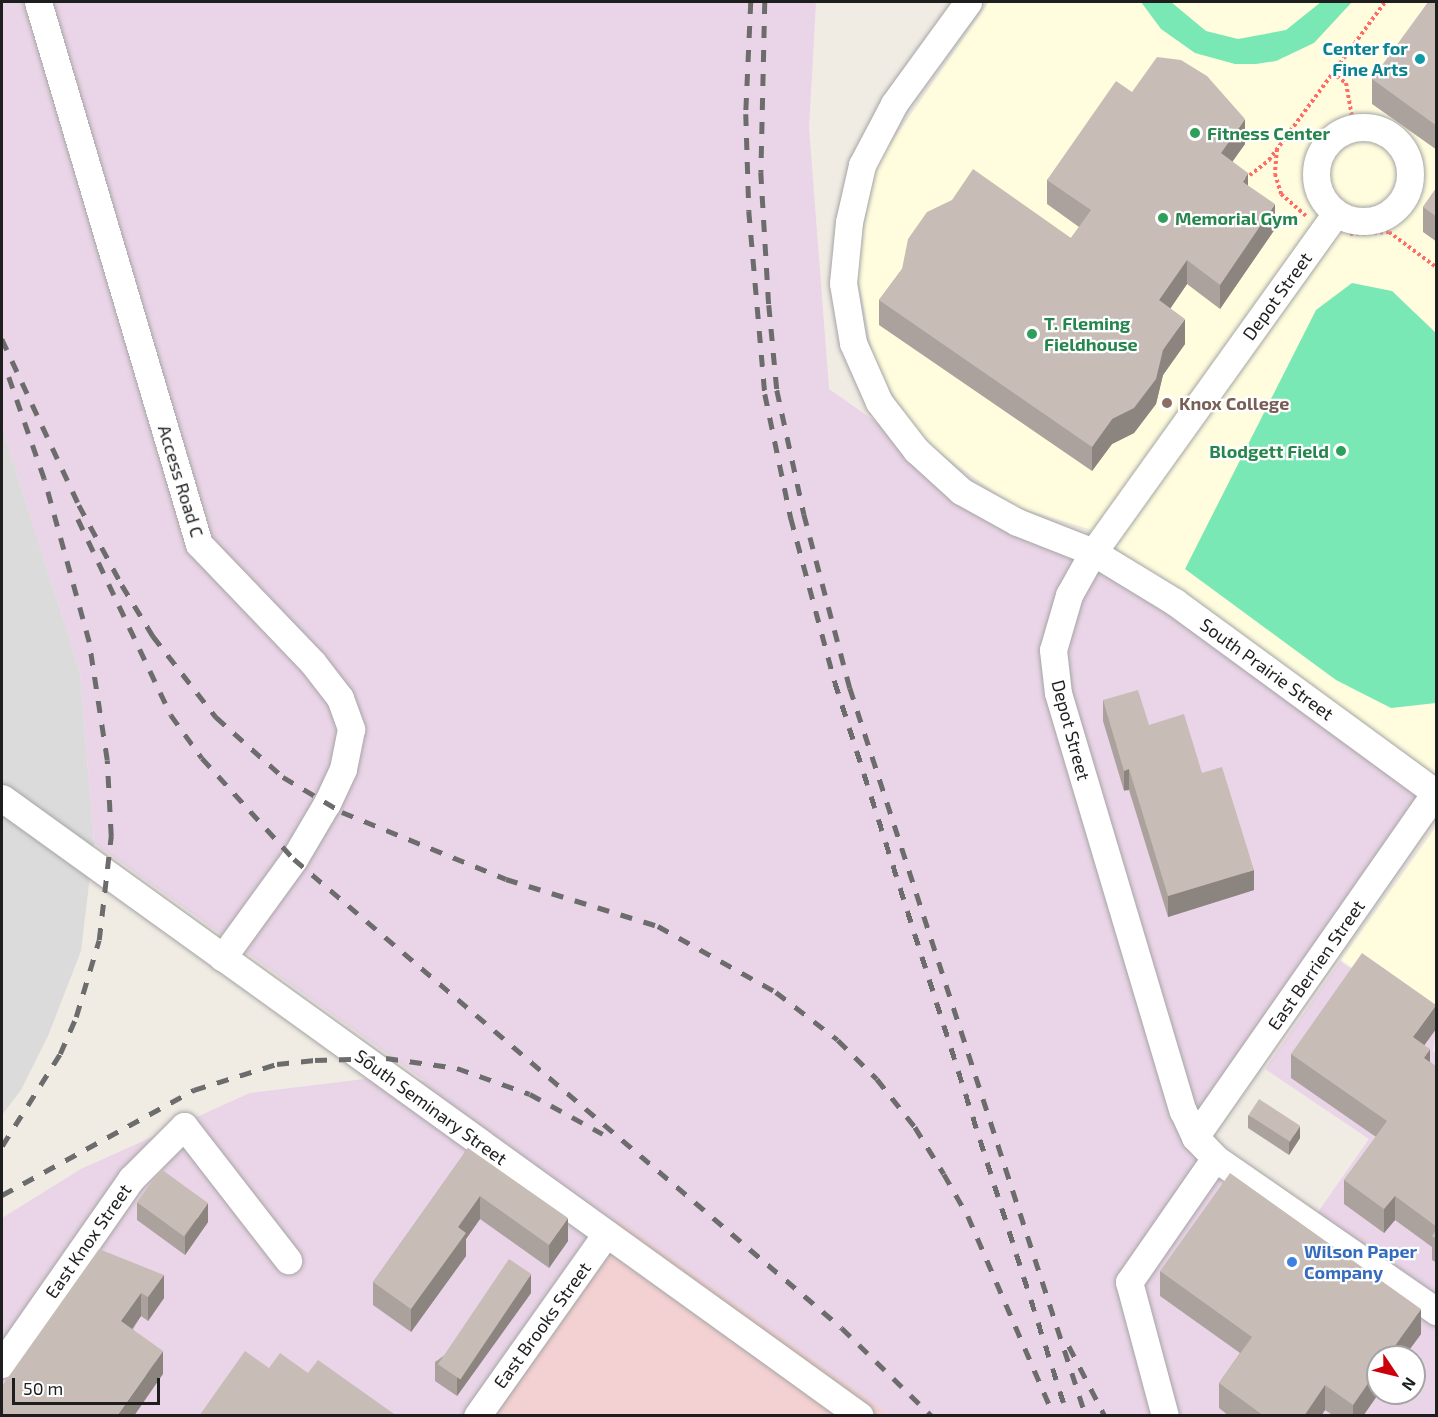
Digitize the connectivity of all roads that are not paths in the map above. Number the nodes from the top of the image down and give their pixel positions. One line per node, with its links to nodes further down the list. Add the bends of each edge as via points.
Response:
1 (39, 2): 7 (street, Access Road C, via 199,544 313,663 340,699 351,729 343,769 327,803 294,859)
2 (968, 2): 4 (street, via 894,104 862,165 849,222 843,283 853,343 879,402 916,450 962,491 1017,522)
3 (1330, 222): 3 (street, via 1383,217 1406,195 1411,179 1403,148 1392,136 1378,128 1354,128 1334,136 1318,160 1318,190); 4 (street, Depot Street)
4 (1093, 552): 5 (street, South Prairie Street, via 1175,602); 8 (street, Depot Street, via 1069,595 1053,650 1058,693)
5 (1436, 792): 8 (street, East Berrien Street)
6 (2, 798): 7 (street, South Seminary Street)
7 (222, 958): 10 (street, South Seminary Street)
8 (1194, 1137): 9 (street)
9 (1215, 1158): 12 (street); 16 (street, via 1129,1282)
10 (606, 1234): 14 (street, East Brooks Street); 15 (street, South Seminary Street)
11 (288, 1260): 13 (street, East Knox Street, via 184,1126 131,1179)
12 (1437, 1311)
13 (2, 1364)
14 (477, 1416)
15 (860, 1416)
16 (1165, 1416)

